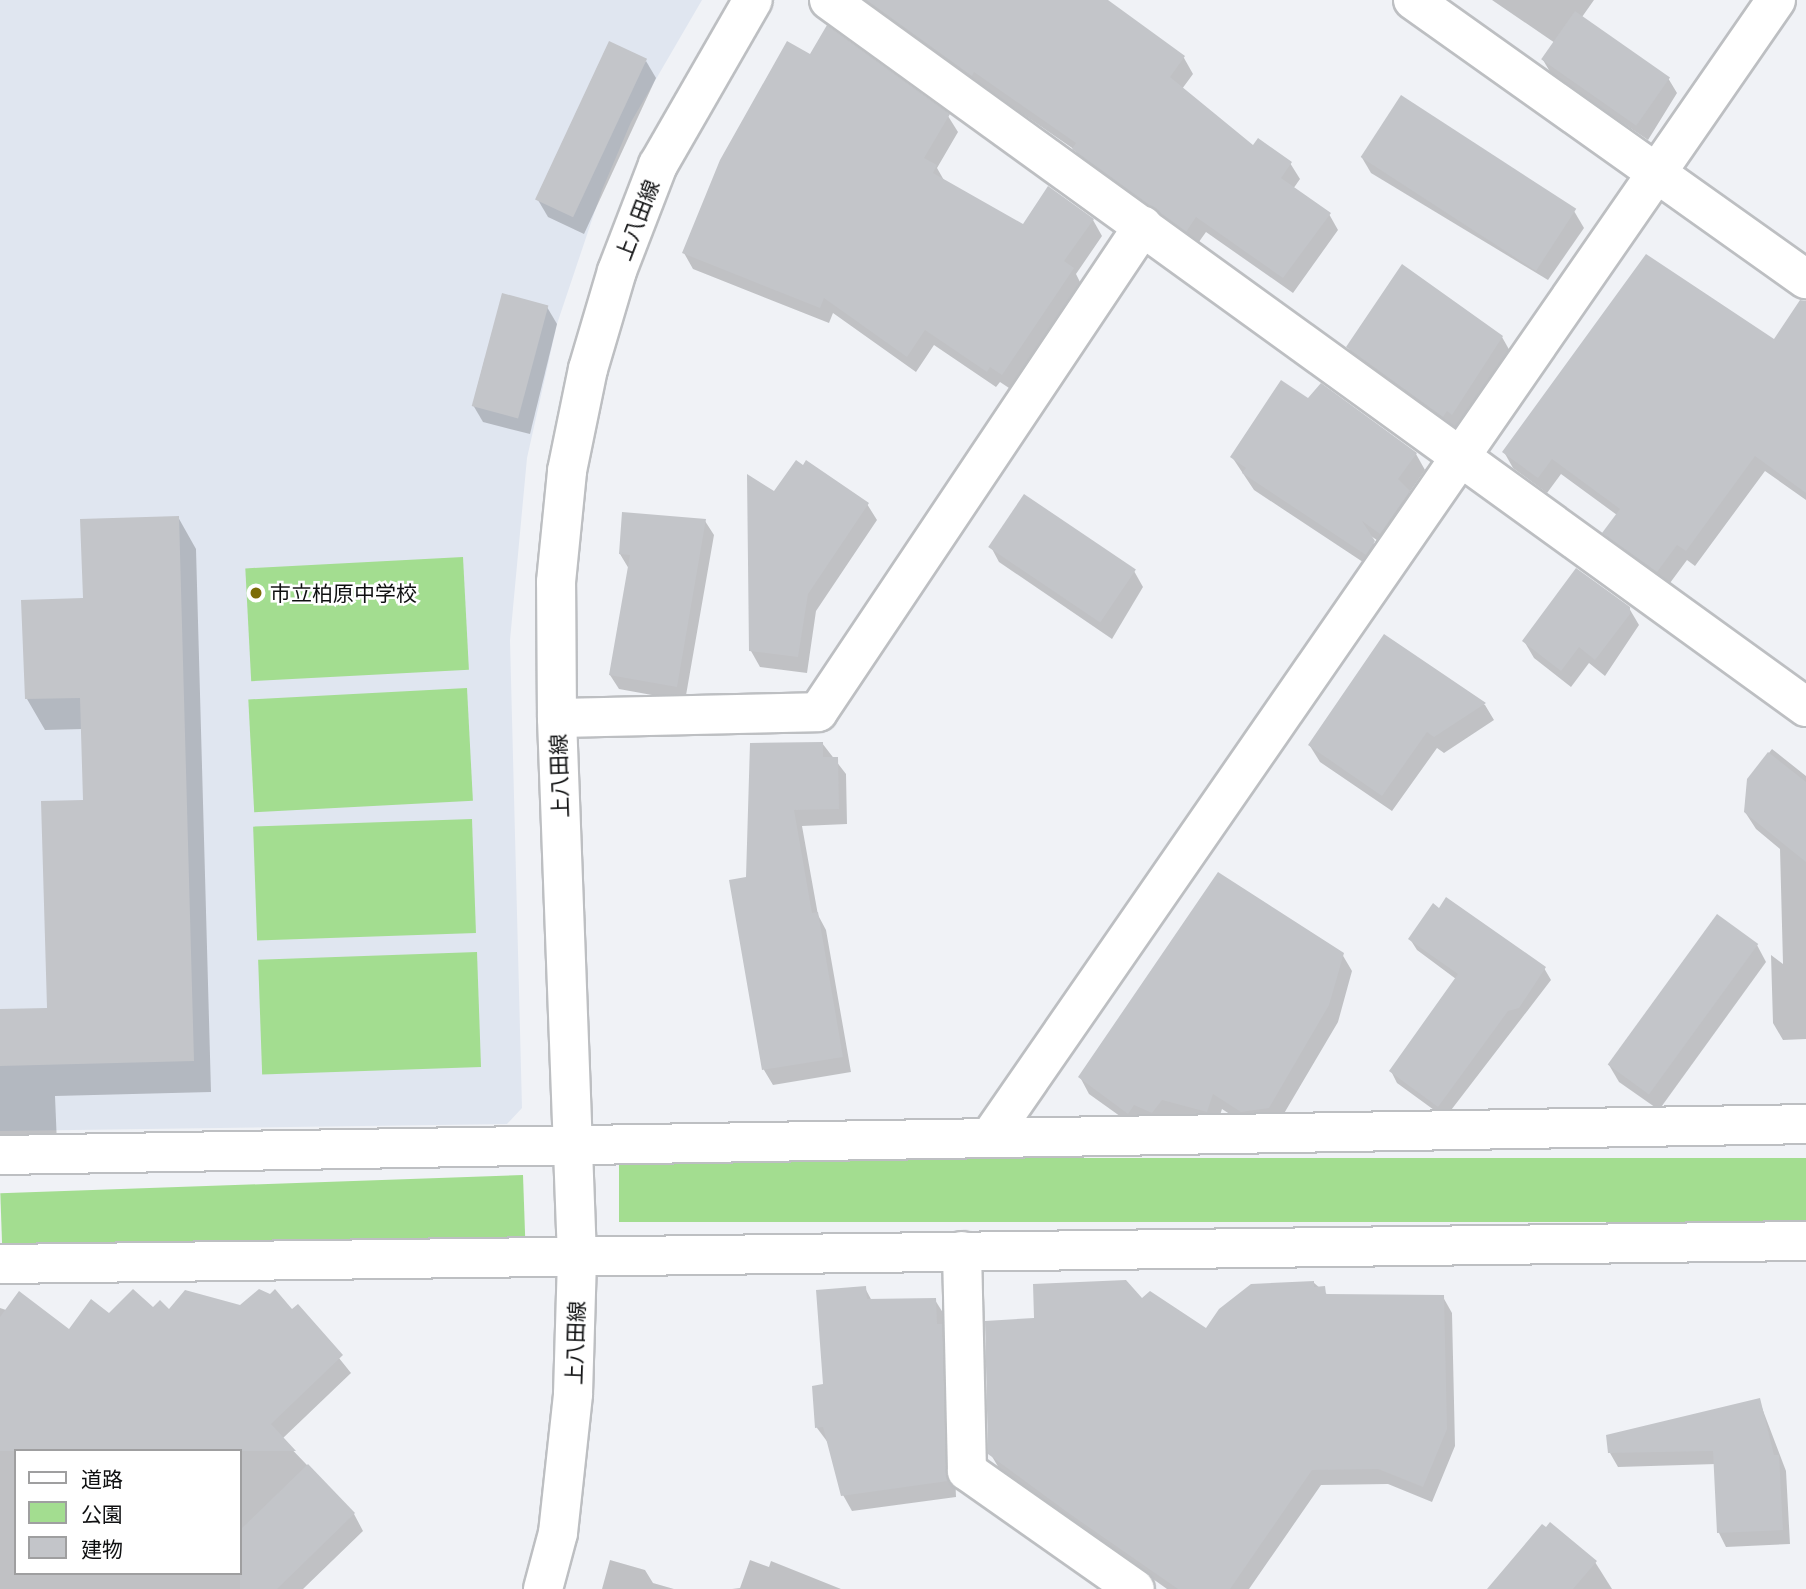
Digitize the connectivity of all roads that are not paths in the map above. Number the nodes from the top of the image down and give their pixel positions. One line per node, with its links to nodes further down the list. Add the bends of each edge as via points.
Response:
1 (753, 0): 10 (street, 上八田線, via 658,165 617,271 588,369 567,471 557,569)
2 (829, 0): 6 (street)
3 (1413, 0): 5 (street)
4 (1776, 0): 5 (street)
5 (1659, 175): 7 (street); 8 (street)
6 (1143, 226): 8 (street); 10 (street, via 818,712)
7 (1806, 279)
8 (1460, 453): 9 (street); 12 (street)
9 (1806, 707)
10 (557, 718): 13 (street, 上八田線)
11 (1806, 1124): 12 (street)
12 (990, 1137): 13 (street)
13 (571, 1148): 14 (street); 17 (street, 上八田線)
14 (0, 1155)
15 (1806, 1241): 16 (street)
16 (961, 1251): 17 (street); 20 (street, via 967,1471)
17 (577, 1258): 18 (street); 19 (street, 上八田線, via 573,1394 558,1533)
18 (0, 1264)
19 (543, 1589)
20 (1135, 1589)

